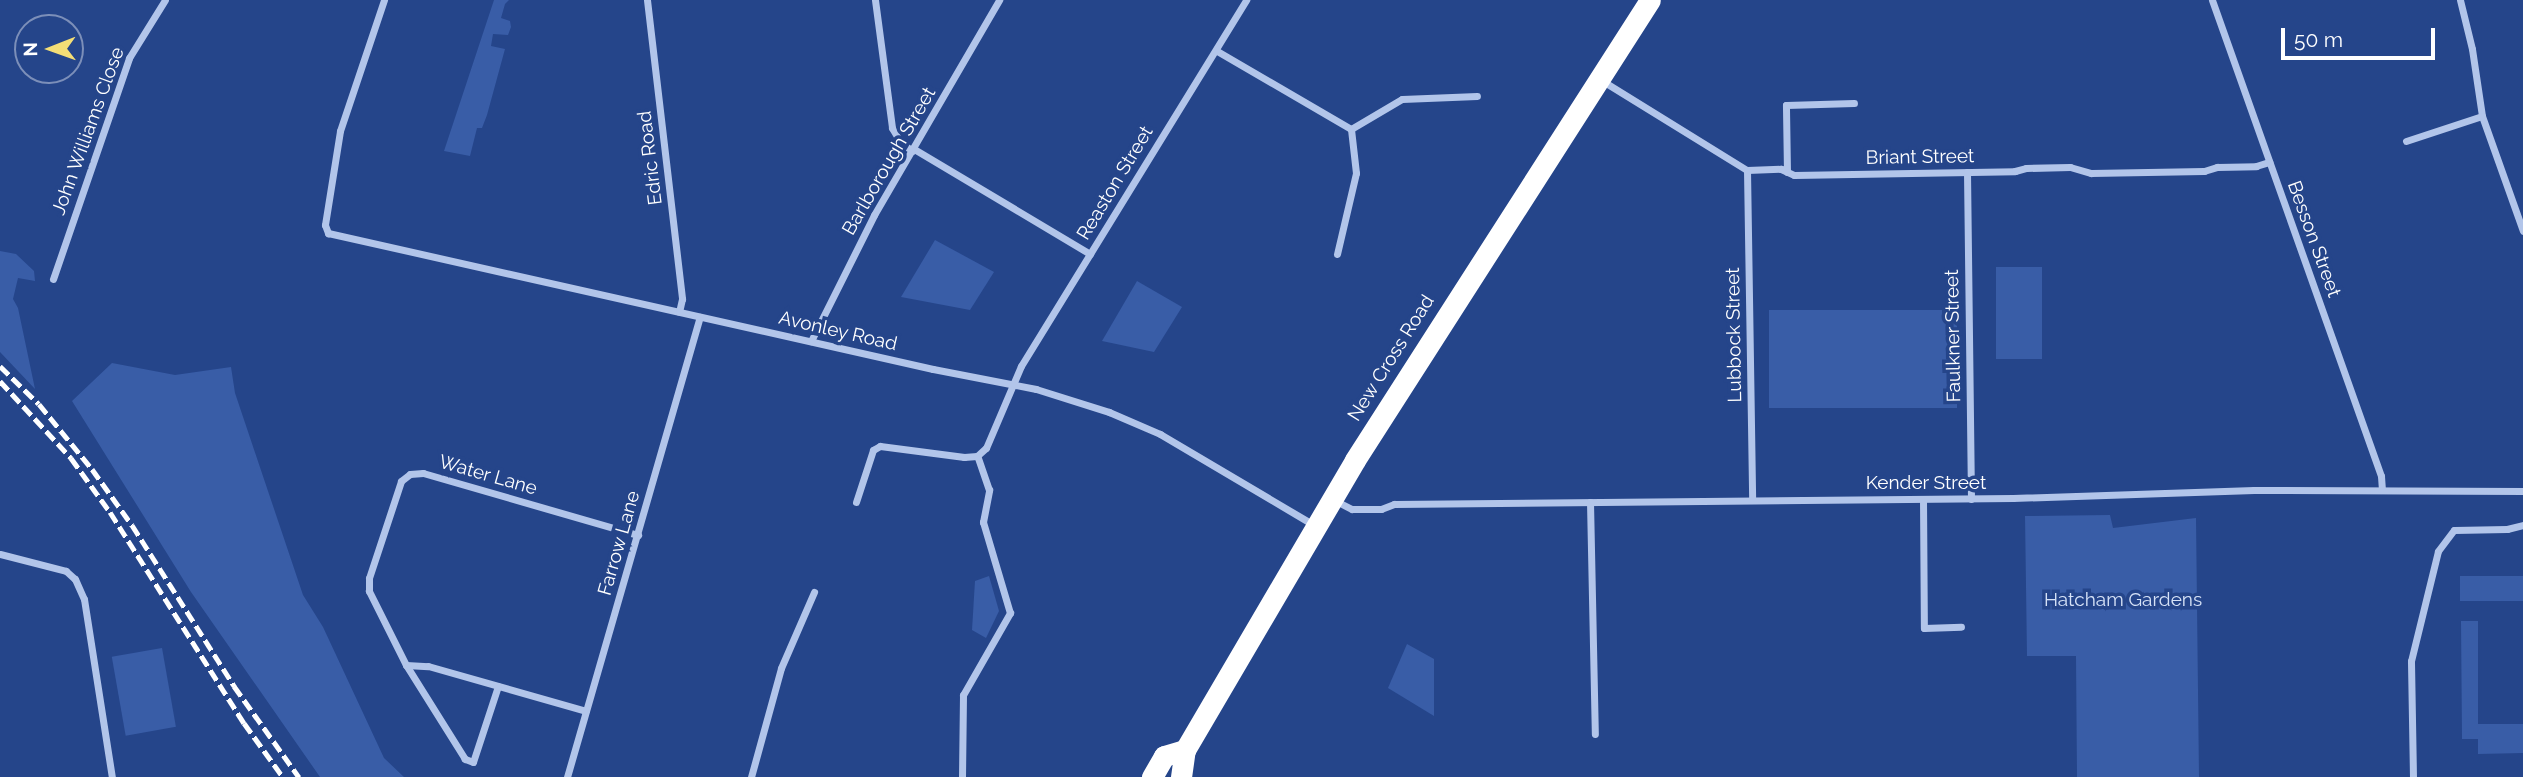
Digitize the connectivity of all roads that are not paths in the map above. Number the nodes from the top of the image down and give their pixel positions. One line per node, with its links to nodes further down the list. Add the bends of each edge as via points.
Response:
1 (165, 0): 25 (street, John Williams Close, via 129,58)
2 (384, 0): 26 (street, Avonley Road, via 340,131 325,225 328,233)
3 (647, 0): 26 (street, Edric Road)
4 (875, 0): 17 (street, via 892,128 901,143)
5 (999, 0): 17 (street, Barlborough Street)
6 (1246, 0): 10 (street, Reaston Street)
7 (2212, 0): 18 (street, Besson Street)
8 (2460, 0): 14 (street)
9 (1645, 1): 11 (highway, New Cross Road)
10 (1216, 51): 15 (street); 23 (street, Reaston Street)
11 (1597, 78): 19 (street); 33 (highway, New Cross Road)
12 (1477, 96): 15 (street, via 1402,99)
13 (1854, 103): 20 (street, via 1786,104)
14 (2482, 116): 16 (street); 22 (street)
15 (1351, 129): 24 (street, via 1356,173)
16 (2406, 141)
17 (914, 150): 23 (street); 28 (street, Barlborough Street, via 874,215)
18 (2269, 162): 21 (street, Briant Street, via 2204,171 2091,173 2070,167); 31 (street, Besson Street, via 2364,426)
19 (1746, 170): 20 (street, Briant Street); 36 (street, Lubbock Street)
20 (1787, 172): 21 (street, Briant Street)
21 (1967, 172): 35 (street, Faulkner Street)
22 (2523, 231)
23 (1090, 254): 29 (street, Reaston Street)
24 (1337, 254)
25 (53, 279)
26 (679, 312): 27 (street, Avonley Road)
27 (700, 317): 28 (street, Avonley Road); 41 (street, Farrow Lane)
28 (811, 341): 29 (street, Avonley Road)
29 (1014, 384): 30 (street, Reaston Street, via 986,447); 40 (street, Avonley Road, via 1109,412 1160,434)
30 (977, 456): 37 (street, via 880,446 873,450); 53 (street, via 989,490 984,522 1010,613 963,695)
31 (2382, 489): 32 (street, Kender Street); 35 (street, Kender Street)
32 (2523, 491)
33 (1332, 499): 38 (street, Kender Street, via 1352,509 1394,504); 40 (highway, New Cross Road)
34 (1923, 499): 35 (street, Kender Street); 36 (street, Kender Street); 44 (street, via 1924,628)
35 (1971, 499)
36 (1752, 500): 38 (street, Kender Street)
37 (856, 502)
38 (1590, 502): 48 (street)
39 (2523, 524): 56 (street, via 2507,529 2454,530 2438,551 2412,661)
40 (1316, 526): 49 (highway, New Cross Road)
41 (638, 535): 45 (street, Water Lane, via 423,473 410,474 395,492 369,578 373,603); 47 (street, Farrow Lane)
42 (0, 554): 50 (street, via 66,571 75,579 84,599)
43 (814, 592): 52 (street, via 781,668)
44 (1961, 627)
45 (406, 665): 46 (street, via 428,666); 46 (street, Water Lane, via 465,760 473,762)
46 (498, 686): 47 (street)
47 (586, 711): 51 (street, Farrow Lane)
48 (1595, 734)
49 (1185, 750): 54 (highway, New Cross Road, via 1164,757); 55 (highway, New Cross Road)
50 (112, 777)
51 (567, 777)
52 (751, 777)
53 (962, 777)
54 (1152, 777)
55 (1181, 777)
56 (2413, 777)

